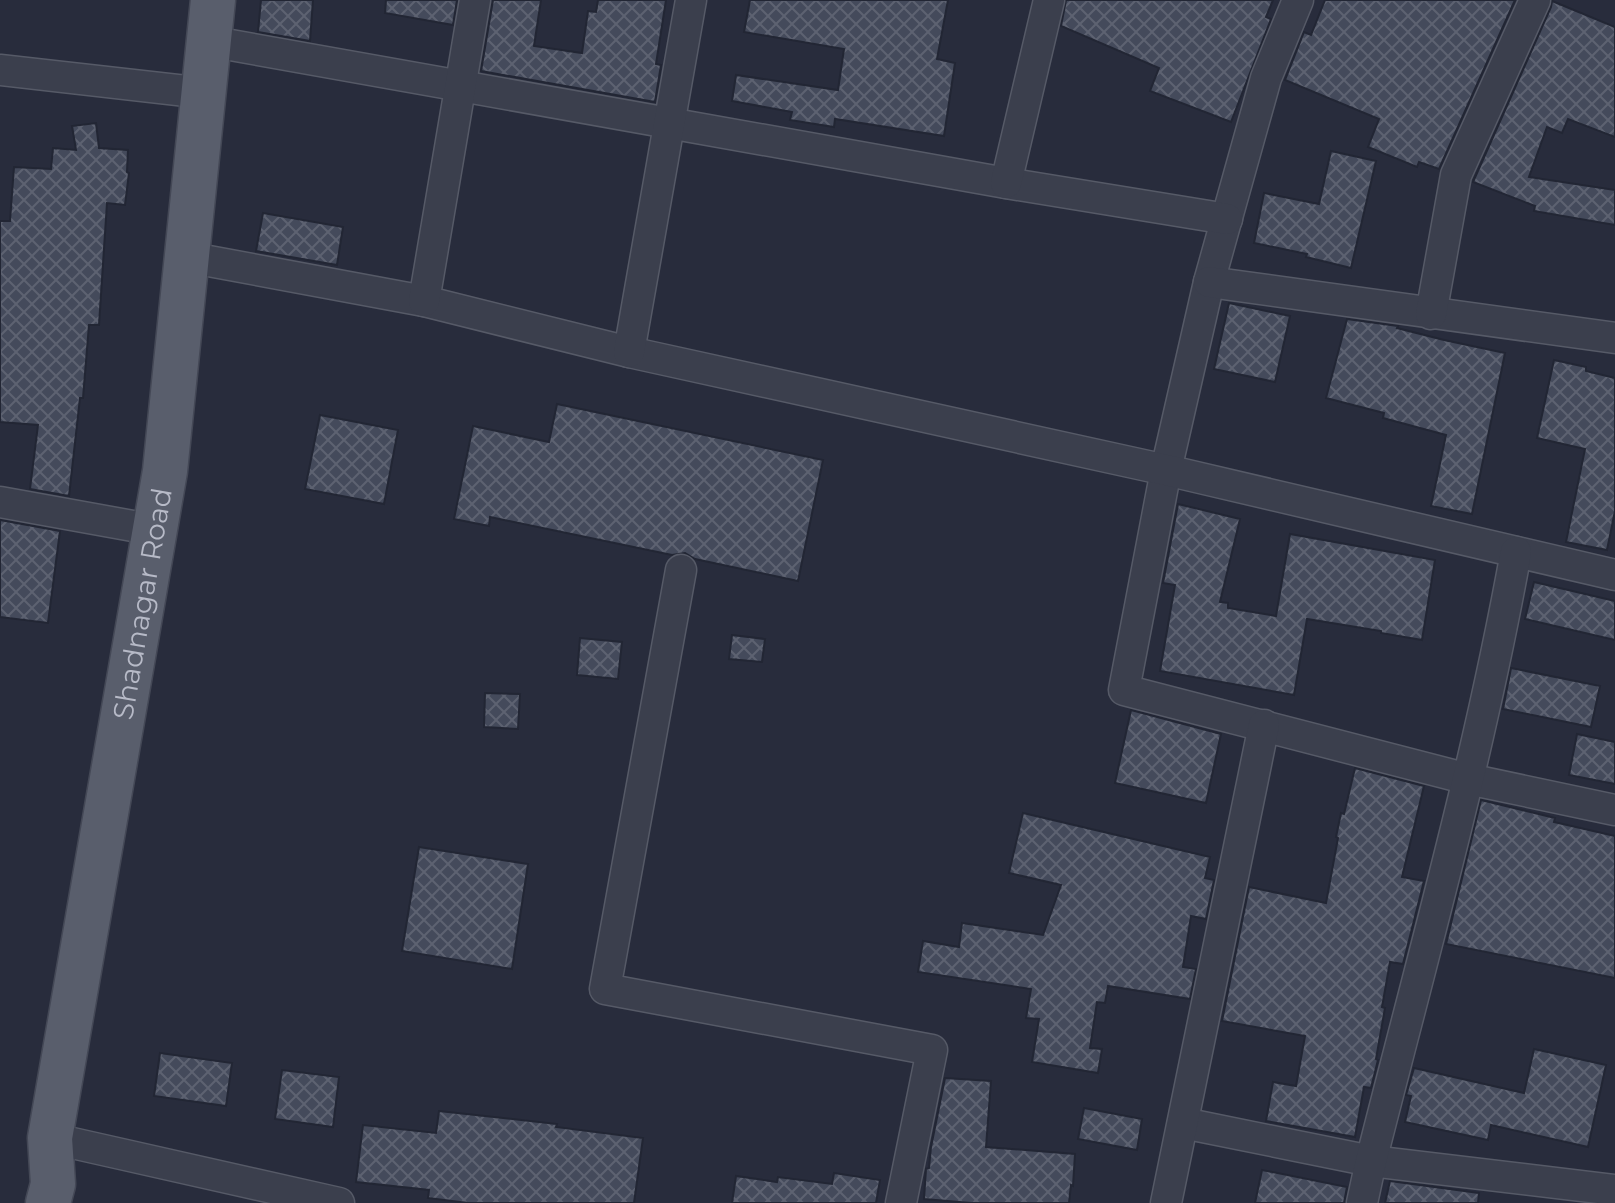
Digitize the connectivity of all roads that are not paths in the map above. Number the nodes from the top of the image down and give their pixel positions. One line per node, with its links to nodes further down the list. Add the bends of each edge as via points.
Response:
1 (475, 0): 8 (street)
2 (691, 0): 10 (street)
3 (1049, 0): 11 (street)
4 (1298, 0): 12 (street, via 1266,78)
5 (1535, 0): 16 (street, via 1456,175)
6 (210, 21): 8 (street); 9 (main road, Shadnagar Road)
7 (0, 70): 9 (street)
8 (461, 86): 10 (street); 15 (street)
9 (204, 93): 13 (main road, Shadnagar Road)
10 (670, 124): 11 (street); 18 (street)
11 (1006, 183): 12 (street)
12 (1227, 219): 14 (street)
13 (187, 257): 15 (street); 21 (main road, Shadnagar Road)
14 (1209, 282): 16 (street); 19 (street)
15 (424, 301): 18 (street)
16 (1431, 314): 17 (street)
17 (1615, 338)
18 (629, 352): 19 (street)
19 (1166, 470): 22 (street); 25 (street, via 1124,690)
20 (0, 502): 21 (street)
21 (155, 530): 29 (main road, Shadnagar Road)
22 (1516, 552): 24 (street); 26 (street)
23 (681, 570): 34 (street, via 605,989 932,1050)
24 (1615, 575)
25 (1264, 725): 26 (street); 28 (street)
26 (1468, 779): 27 (street); 30 (street)
27 (1615, 810)
28 (1183, 1123): 30 (street); 35 (street)
29 (50, 1138): 32 (street); 33 (main road, Shadnagar Road, via 53,1184)
30 (1371, 1161): 31 (street); 36 (street)
31 (1615, 1190)
32 (331, 1202)
33 (48, 1203)
34 (901, 1203)
35 (1166, 1203)
36 (1362, 1203)

